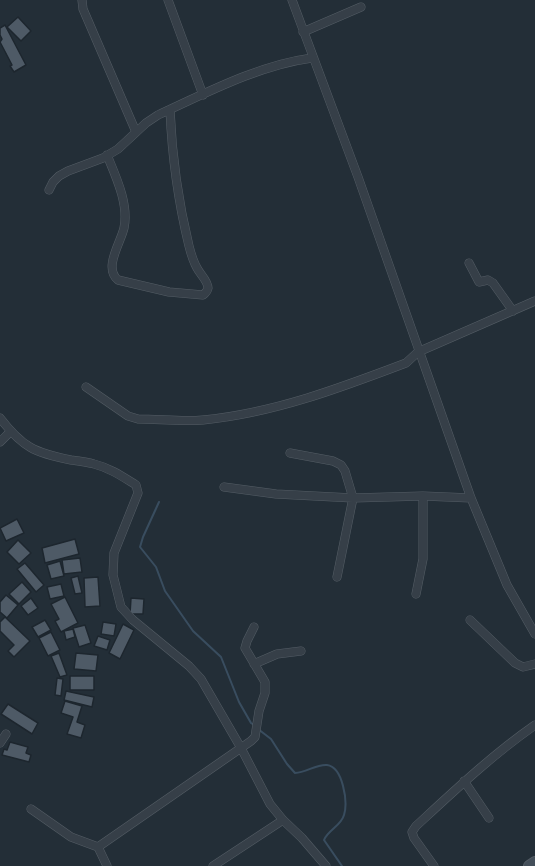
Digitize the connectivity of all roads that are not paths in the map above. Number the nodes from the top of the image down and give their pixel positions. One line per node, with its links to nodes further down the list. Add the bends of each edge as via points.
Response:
1 (82, 0): 9 (street)
2 (168, 0): 7 (street)
3 (291, 0): 5 (street)
4 (361, 7): 5 (street)
5 (303, 32): 6 (street)
6 (312, 58): 7 (street, via 265,69); 15 (street)
7 (203, 94): 8 (street)
8 (170, 110): 9 (street); 10 (street, via 175,173 191,256 207,284 206,293 169,292 114,278 112,261 124,226 124,212)
9 (136, 132): 10 (street)
10 (107, 155): 11 (street, via 59,176)
11 (49, 190)
12 (469, 263): 14 (street, via 479,282 493,283)
13 (535, 301): 14 (street)
14 (513, 311): 15 (street)
15 (418, 352): 16 (street, via 406,363 288,405 200,420 138,419); 24 (street)
16 (86, 387)
17 (0, 418): 18 (street)
18 (10, 432): 19 (street); 36 (street, via 38,452 93,463 136,485 138,493 114,553 113,575 121,607 201,679)
19 (0, 442)
20 (290, 453): 23 (street, via 341,465)
21 (224, 487): 23 (street)
22 (423, 496): 23 (street); 24 (street); 26 (street, via 423,559)
23 (353, 498): 25 (street)
24 (471, 498): 29 (street, via 507,585)
25 (337, 577)
26 (416, 594)
27 (470, 620): 32 (street, via 515,663 523,667)
28 (254, 627): 31 (street, via 245,648)
29 (535, 634)
30 (301, 651): 31 (street, via 277,654)
31 (254, 664): 36 (street, via 265,682 266,693 255,736)
32 (535, 664)
33 (535, 725): 37 (street)
34 (6, 734): 35 (street)
35 (0, 743)
36 (241, 748): 40 (street, via 270,804); 41 (street)
37 (464, 781): 39 (street); 46 (street, via 412,832)
38 (31, 809): 41 (street, via 71,837)
39 (489, 818)
40 (283, 820): 44 (street); 45 (street)
41 (98, 847): 43 (street)
42 (535, 862): 47 (main road)
43 (107, 866)
44 (213, 866)
45 (326, 866)
46 (434, 866)
47 (529, 866)

